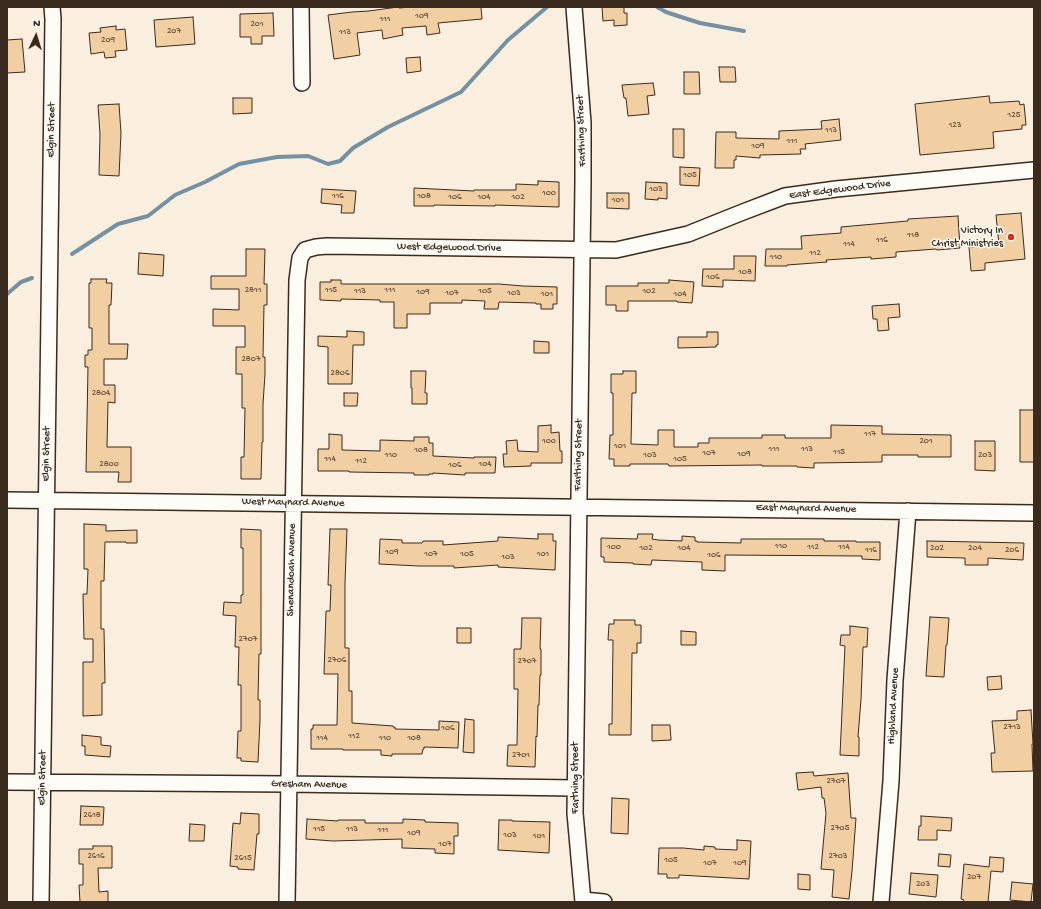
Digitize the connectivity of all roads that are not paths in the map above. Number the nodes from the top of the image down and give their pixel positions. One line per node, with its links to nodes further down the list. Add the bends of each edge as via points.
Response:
1 (52, 7): 9 (street, Elgin Street)
2 (301, 7): 4 (street)
3 (574, 7): 7 (street, Farthing Street, via 583,123)
4 (302, 83)
5 (1034, 170): 7 (street, East Edgewood Drive, via 785,196 688,234 616,250)
6 (316, 247): 7 (street, West Edgewood Drive); 10 (street, Shenandoah Avenue, via 305,250 300,258 297,280)
7 (582, 249): 11 (street, Farthing Street)
8 (7, 500): 9 (street, West Maynard Avenue)
9 (46, 500): 10 (street, West Maynard Avenue); 15 (street, Elgin Street)
10 (293, 503): 11 (street, West Maynard Avenue); 16 (street, Shenandoah Avenue)
11 (579, 506): 12 (street, East Maynard Avenue); 17 (street, Farthing Street)
12 (908, 511): 13 (street, East Maynard Avenue); 22 (street, Highland Avenue)
13 (1034, 513)
14 (7, 782): 15 (street, Gresham Avenue)
15 (43, 782): 16 (street, Gresham Avenue); 19 (street, Elgin Street)
16 (288, 784): 17 (street, Gresham Avenue); 20 (street, Shenandoah Avenue)
17 (575, 788): 18 (street, Farthing Street)
18 (583, 901): 21 (street)
19 (40, 902)
20 (287, 902)
21 (604, 902)
22 (881, 902)

